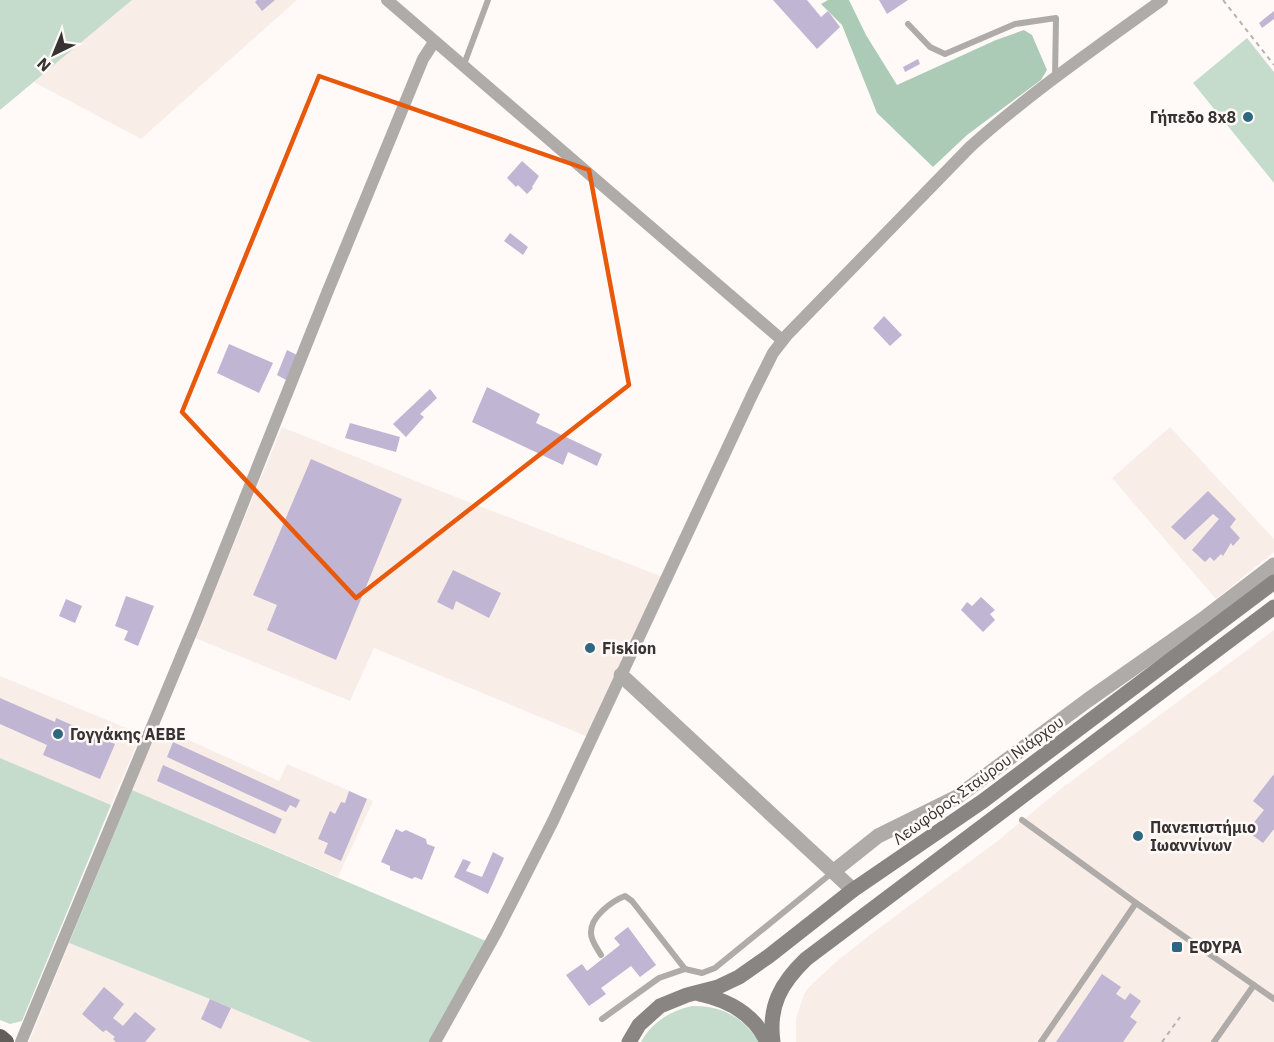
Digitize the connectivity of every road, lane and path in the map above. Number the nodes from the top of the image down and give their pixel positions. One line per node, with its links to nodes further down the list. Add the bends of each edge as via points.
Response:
1 (387, 0): 6 (street)
2 (488, 0): 8 (lane)
3 (1162, 0): 9 (street)
4 (1223, 0): 7 (path)
5 (908, 24): 9 (lane, via 930,47 945,54 1015,24 1056,18)
6 (434, 42): 8 (street); 28 (street, via 327,293)
7 (1274, 65)
8 (463, 67): 10 (street)
9 (1055, 78): 10 (street, via 970,147)
10 (782, 340): 14 (street, via 753,393)
11 (1274, 565): 16 (street, via 957,797 878,836)
12 (1274, 582): 17 (main road, Λεωφόρος Σταύρου Νιάρχου, via 983,801)
13 (1274, 607): 32 (main road, via 806,959 779,990 772,1019)
14 (621, 675): 16 (street); 29 (street, via 543,840)
15 (1022, 820): 18 (lane)
16 (834, 871): 17 (street); 20 (lane, via 715,968 702,973)
17 (853, 890): 22 (main road, Λεωφόρος Σταύρου Νιάρχου, via 758,964 729,982)
18 (1136, 903): 21 (lane); 33 (lane)
19 (601, 954): 20 (lane, via 591,932 595,919 625,896)
20 (685, 969): 25 (lane, via 659,978)
21 (1254, 985): 23 (lane); 35 (lane)
22 (696, 994): 30 (main road, Λεωφόρος Σταύρου Νιάρχου, via 660,1006 639,1025); 31 (main road, via 715,997 744,1013)
23 (1274, 999)
24 (1180, 1017): 34 (path)
25 (602, 1019)
26 (0, 1037): 27 (highway)
27 (6, 1042)
28 (21, 1042)
29 (435, 1042)
30 (629, 1042)
31 (767, 1042)
32 (773, 1042)
33 (1041, 1042)
34 (1162, 1042)
35 (1214, 1042)

